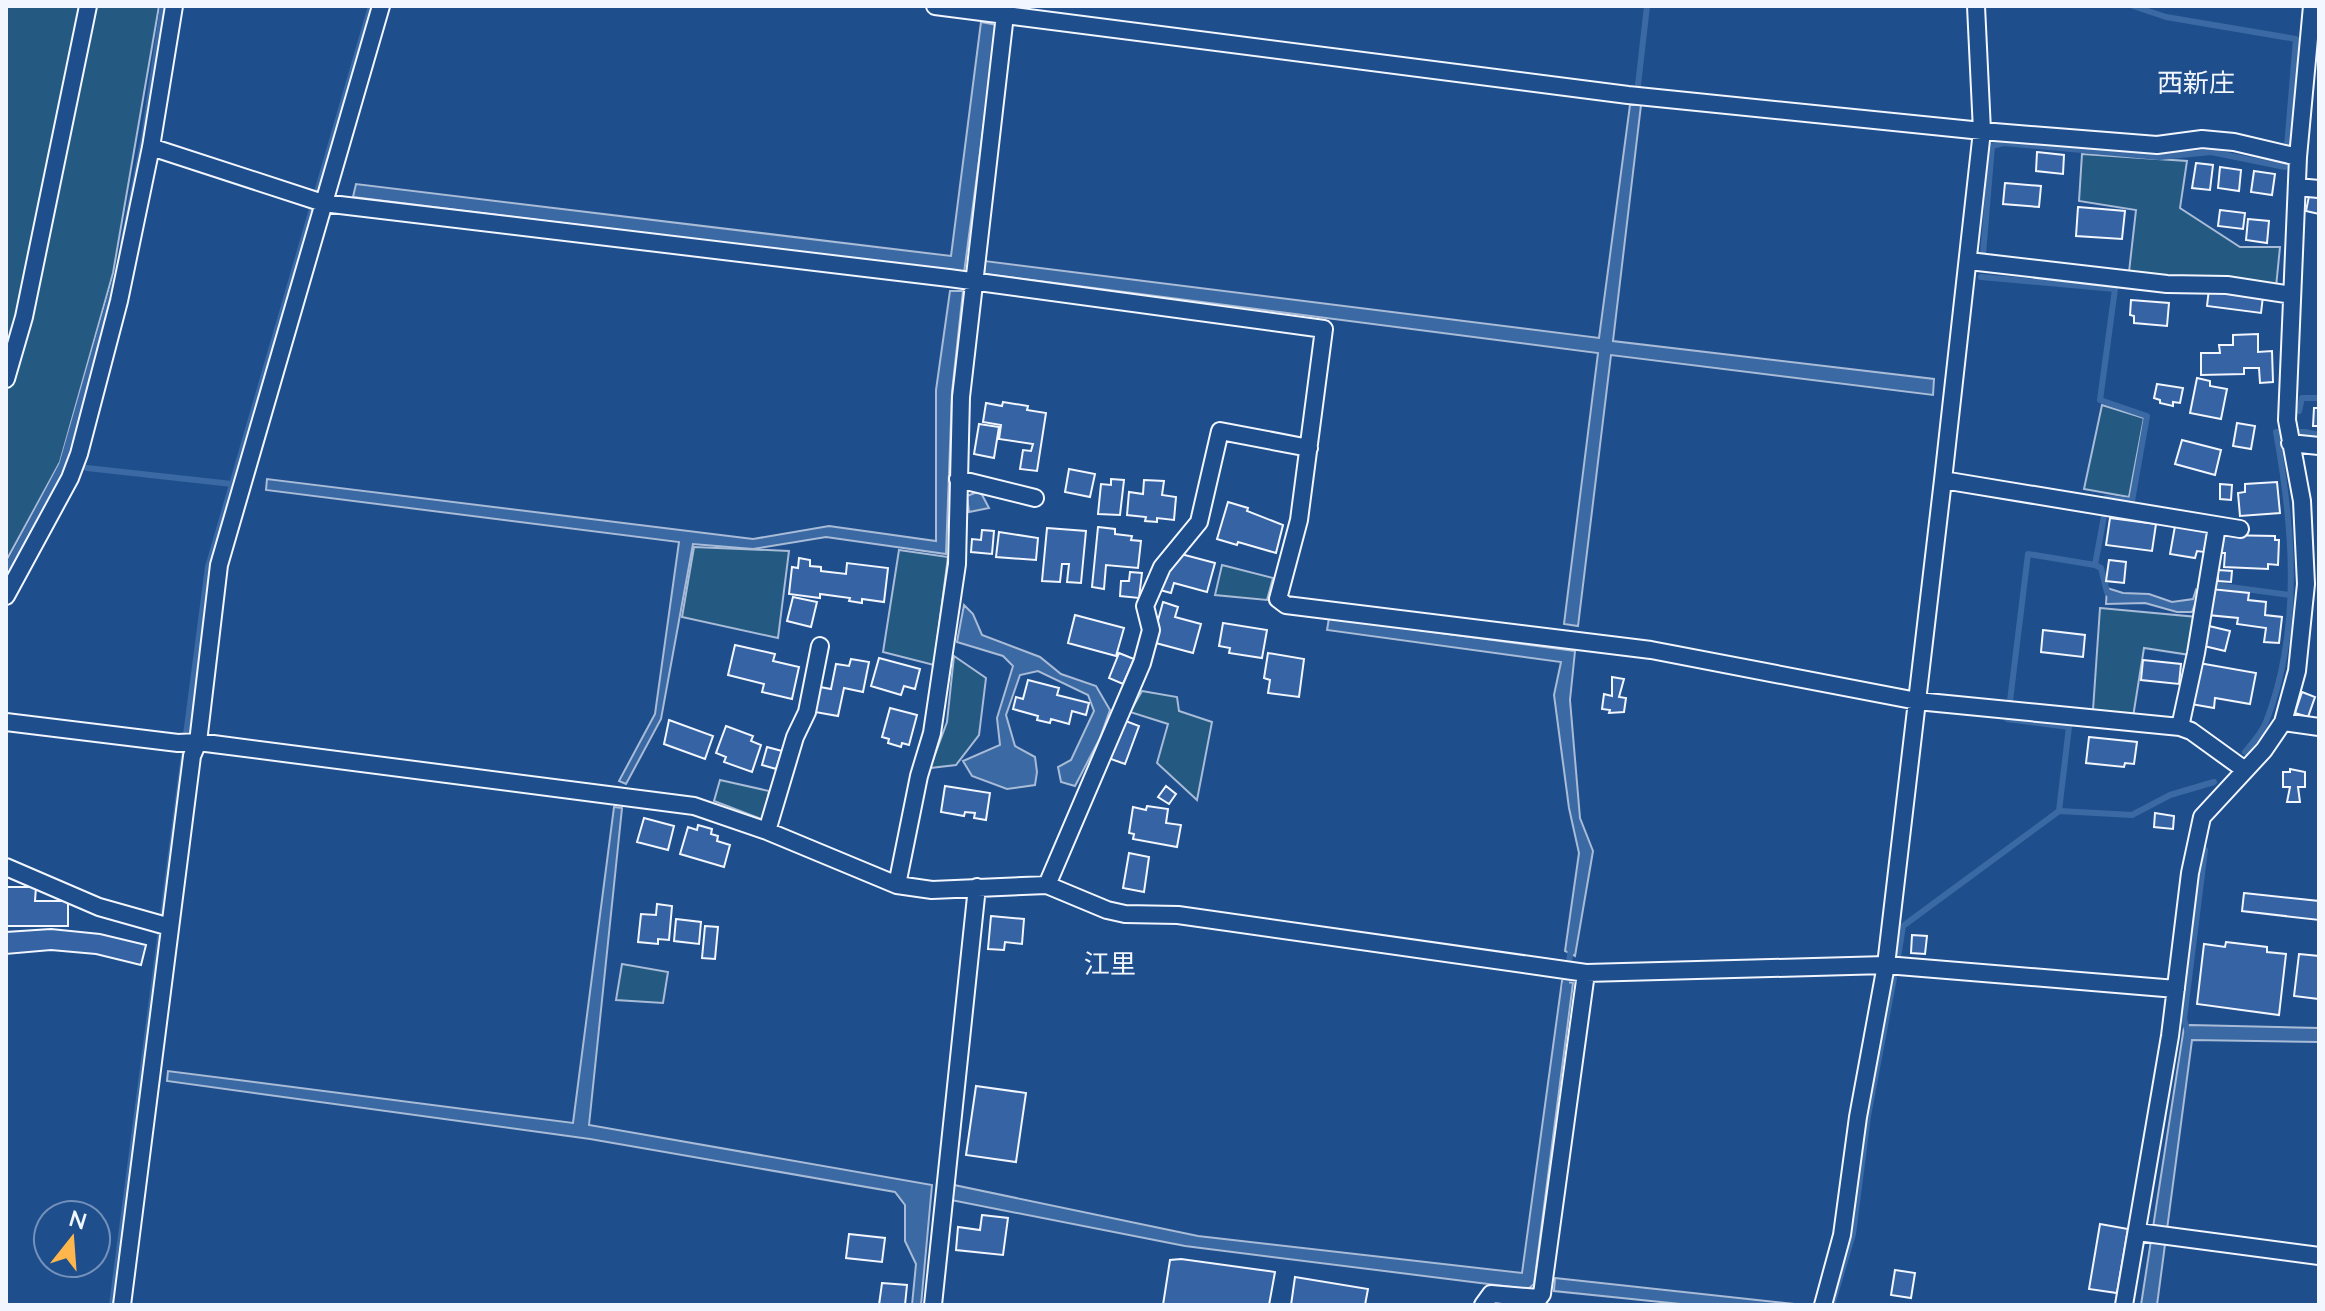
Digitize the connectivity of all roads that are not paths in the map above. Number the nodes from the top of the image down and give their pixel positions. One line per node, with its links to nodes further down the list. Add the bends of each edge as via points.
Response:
1 (88, 6): 17 (street, via 24,317)
2 (174, 6): 9 (street)
3 (381, 6): 13 (street)
4 (935, 6): 7 (street)
5 (1976, 6): 8 (street)
6 (2312, 6): 10 (street)
7 (1006, 10): 8 (street, via 1628,95); 15 (street)
8 (1982, 131): 10 (street, via 2157,145 2202,139); 14 (street)
9 (151, 147): 13 (street); 26 (street, via 119,301 79,454)
10 (2298, 157): 11 (street)
11 (2297, 187): 12 (street); 16 (street)
12 (2319, 189)
13 (323, 203): 15 (street); 33 (street, via 219,565)
14 (1969, 261): 16 (street); 22 (street)
15 (962, 280): 20 (street, via 1324,329); 21 (street)
16 (2292, 295): 18 (street)
17 (6, 379)
18 (2290, 443): 19 (street); 30 (street, via 2302,501 2306,584 2297,671)
19 (2319, 446)
20 (1309, 448): 28 (street, via 1299,520 1278,599 1286,605 1651,650); 38 (street, via 1220,431 1199,522 1162,567 1145,606 1151,630 1142,663)
21 (958, 479): 23 (street); 37 (street, via 957,564 943,665)
22 (1943, 480): 24 (street); 28 (street)
23 (1035, 498)
24 (2217, 526): 25 (street); 31 (street)
25 (2240, 529)
26 (6, 596)
27 (820, 646): 35 (street, via 807,712)
28 (1917, 701): 31 (street); 41 (street)
29 (6, 722): 33 (street)
30 (2283, 722): 32 (street); 34 (street)
31 (2180, 727): 34 (street)
32 (2319, 727)
33 (198, 742): 35 (street, via 694,806); 40 (street)
34 (2245, 770): 43 (street, via 2202,817)
35 (767, 831): 37 (street)
36 (6, 867): 40 (street, via 99,907)
37 (897, 885): 39 (street, via 932,890)
38 (1047, 885): 39 (street); 42 (street, via 1125,914 1178,915)
39 (977, 887): 48 (street)
40 (162, 925): 47 (street)
41 (1886, 965): 42 (street); 43 (street); 49 (street, via 1842,1235)
42 (1573, 971): 46 (street, via 1542,1294)
43 (2176, 989): 44 (street)
44 (2143, 1232): 45 (street); 50 (street)
45 (2319, 1256)
46 (1493, 1298)
47 (122, 1305)
48 (933, 1305)
49 (1823, 1305)
50 (2124, 1305)

